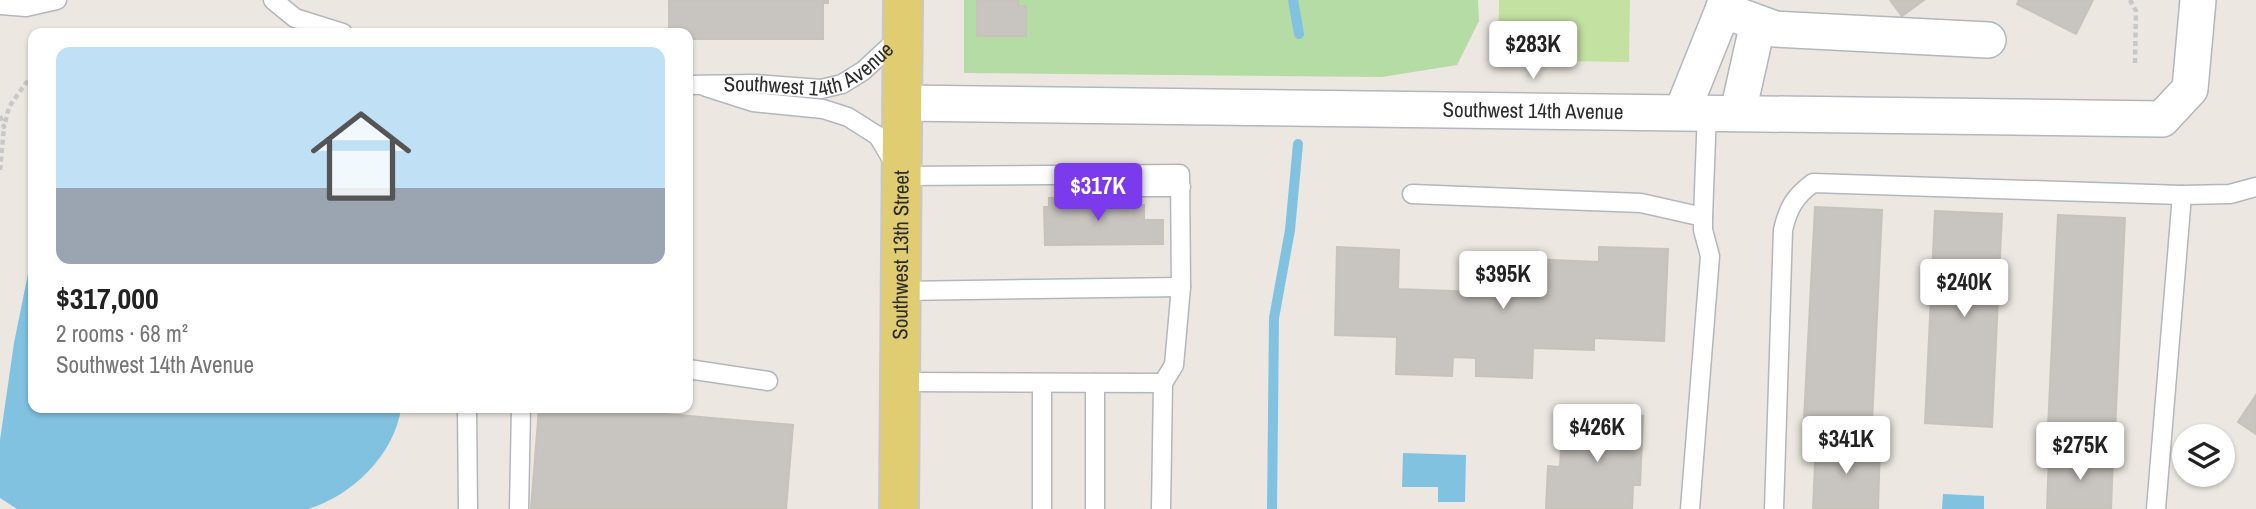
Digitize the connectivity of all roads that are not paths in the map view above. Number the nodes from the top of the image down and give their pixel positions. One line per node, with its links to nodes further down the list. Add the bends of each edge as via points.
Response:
1 (57, 0): 4 (lane, via 26,7)
2 (272, 0): 8 (lane, via 295,18)
3 (2199, 0): 13 (street, Southwest 14th Avenue, via 2190,89 2162,119)
4 (0, 5)
5 (1724, 5): 7 (street); 13 (street)
6 (903, 17): 11 (lane, Southwest 14th Avenue, via 863,71 842,84 821,89); 12 (main road, Southwest 13th Street)
7 (1758, 23): 9 (street, via 1775,29); 13 (street)
8 (326, 28)
9 (1988, 40)
10 (693, 85): 11 (lane, Southwest 14th Avenue)
11 (706, 86): 14 (lane, Southwest 14th Avenue, via 753,102 823,109 848,117 878,136)
12 (903, 103): 13 (street, Southwest 14th Avenue); 14 (main road, Southwest 13th Street)
13 (1709, 112): 18 (lane)
14 (902, 176): 19 (lane, via 1180,174); 20 (main road, Southwest 13th Street)
15 (2256, 187): 17 (lane, via 2230,194)
16 (1412, 194): 18 (lane, via 1641,203)
17 (2182, 195): 36 (lane, via 1813,183 1797,194 1783,230); 37 (lane)
18 (1703, 217): 35 (lane, via 1710,256)
19 (1181, 287): 20 (lane); 25 (lane, via 1174,365)
20 (901, 291): 23 (main road, Southwest 13th Street)
21 (693, 370): 22 (lane)
22 (768, 382)
23 (901, 382): 26 (lane); 31 (main road, Southwest 13th Street)
24 (1096, 383): 25 (lane); 26 (lane); 33 (lane)
25 (1163, 383): 34 (lane)
26 (1042, 384): 32 (lane)
27 (467, 413): 29 (lane)
28 (521, 413): 30 (lane)
29 (468, 509)
30 (519, 509)
31 (899, 509)
32 (1042, 509)
33 (1095, 509)
34 (1161, 509)
35 (1690, 509)
36 (1774, 509)
37 (2156, 509)

